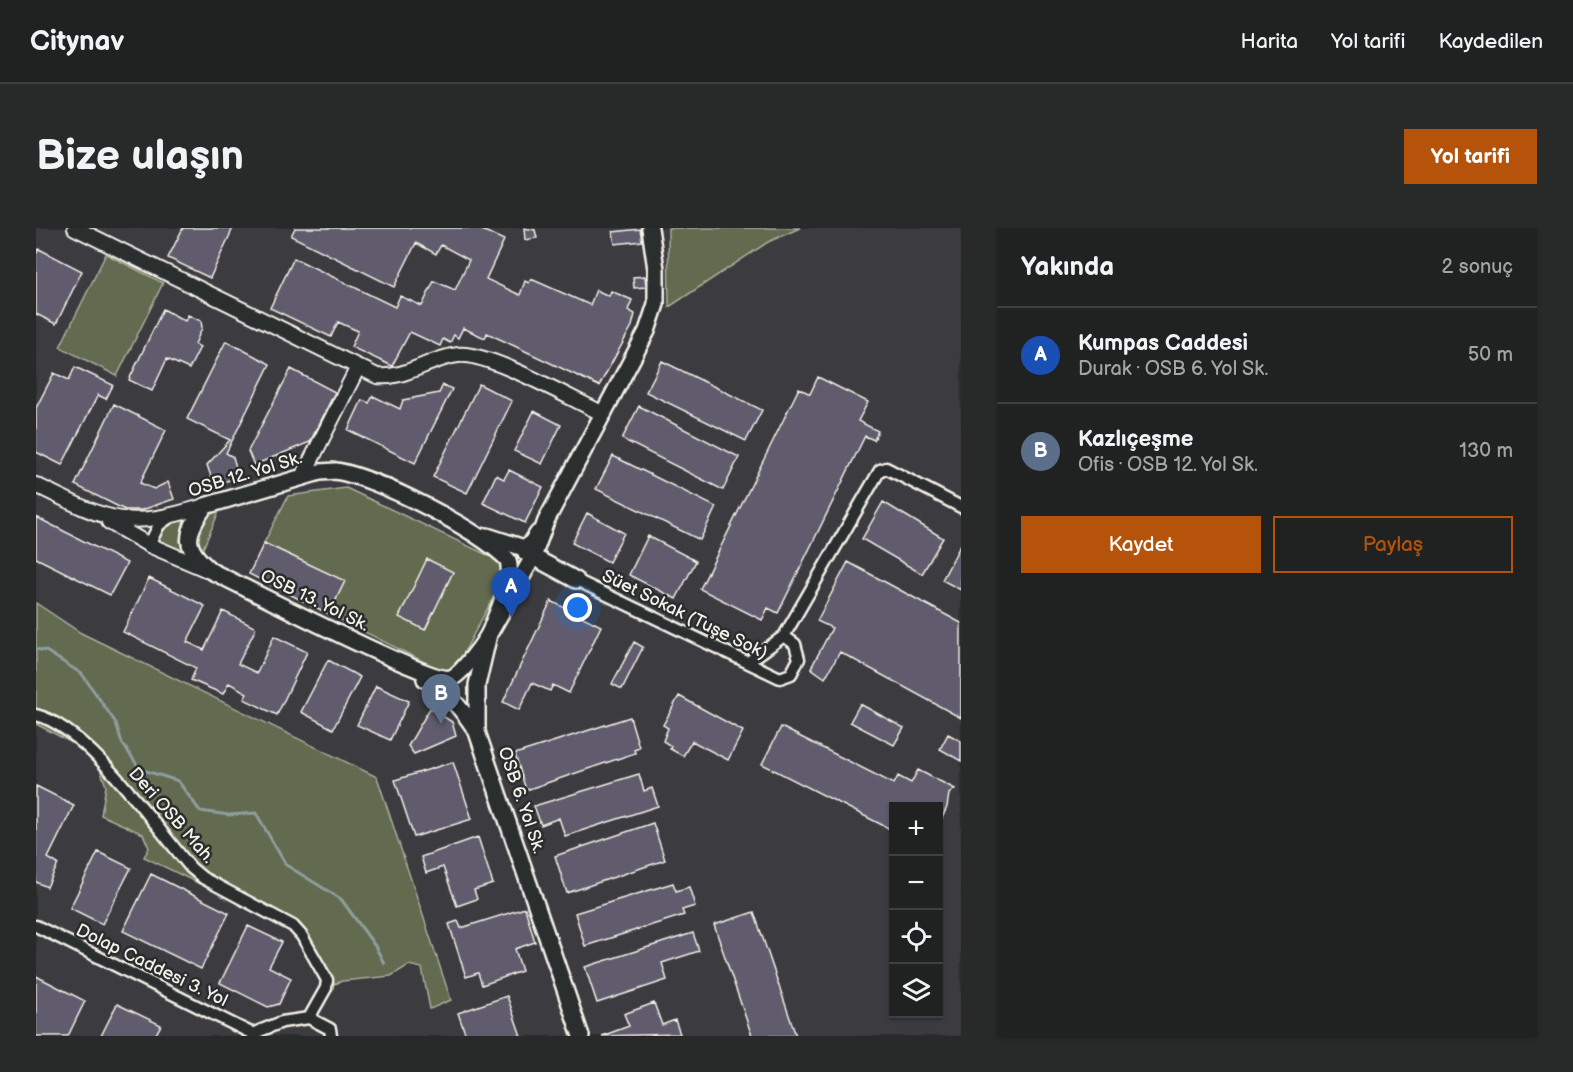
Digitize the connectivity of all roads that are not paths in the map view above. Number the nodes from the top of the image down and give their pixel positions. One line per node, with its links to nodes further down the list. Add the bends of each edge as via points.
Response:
1 (75, 228): 3 (street)
2 (650, 228): 4 (main road, via 656,304 647,331)
3 (358, 367): 4 (street, via 390,377 459,355 492,361); 5 (street)
4 (604, 414): 11 (main road)
5 (302, 478): 7 (main road, OSB 12. Yol Sk.); 12 (main road, OSB 12. Yol Sk., via 320,472 354,474)
6 (36, 484): 9 (street, OSB 12. Yol Sk.)
7 (205, 507): 10 (street, OSB 12. Yol Sk.); 16 (main road, via 194,521 188,542 195,558)
8 (961, 507): 20 (street, via 886,468 880,470)
9 (96, 515): 10 (street, OSB 12. Yol Sk., via 124,521); 13 (street)
10 (171, 517): 13 (street, via 159,525)
11 (546, 521): 14 (main road, via 530,545); 15 (main road, OSB 6. Yol Sk.)
12 (461, 526): 14 (main road); 19 (main road, via 502,554 510,567)
13 (149, 545): 16 (street)
14 (515, 547): 15 (main road)
15 (539, 555): 17 (main road, OSB 6. Yol Sk.); 18 (main road)
16 (211, 571): 22 (main road, OSB 13. Yol Sk.)
17 (521, 579): 18 (main road, via 537,569); 19 (main road, OSB 6. Yol Sk.)
18 (576, 580): 21 (street, Süet Sokak (Tuşe Sok))
19 (489, 634): 22 (main road, via 463,669 451,678 432,676); 24 (main road, OSB 6. Yol Sk., via 477,685)
20 (784, 636): 21 (street); 21 (street, Süet Sokak (Tuşe Sok), via 795,644 799,659 791,674 780,678)
21 (748, 662)
22 (402, 664): 24 (main road, via 447,693)
23 (36, 715): 26 (street, Deri OSB Mah., via 66,728 88,746 203,878 297,930 327,980)
24 (477, 732): 29 (main road, OSB 6. Yol Sk.)
25 (36, 926): 27 (street, Dolap Caddesi 3. Yol)
26 (309, 1018): 27 (street, via 282,1022); 28 (street, via 330,1029)
27 (255, 1035)
28 (331, 1036)
29 (581, 1036)

